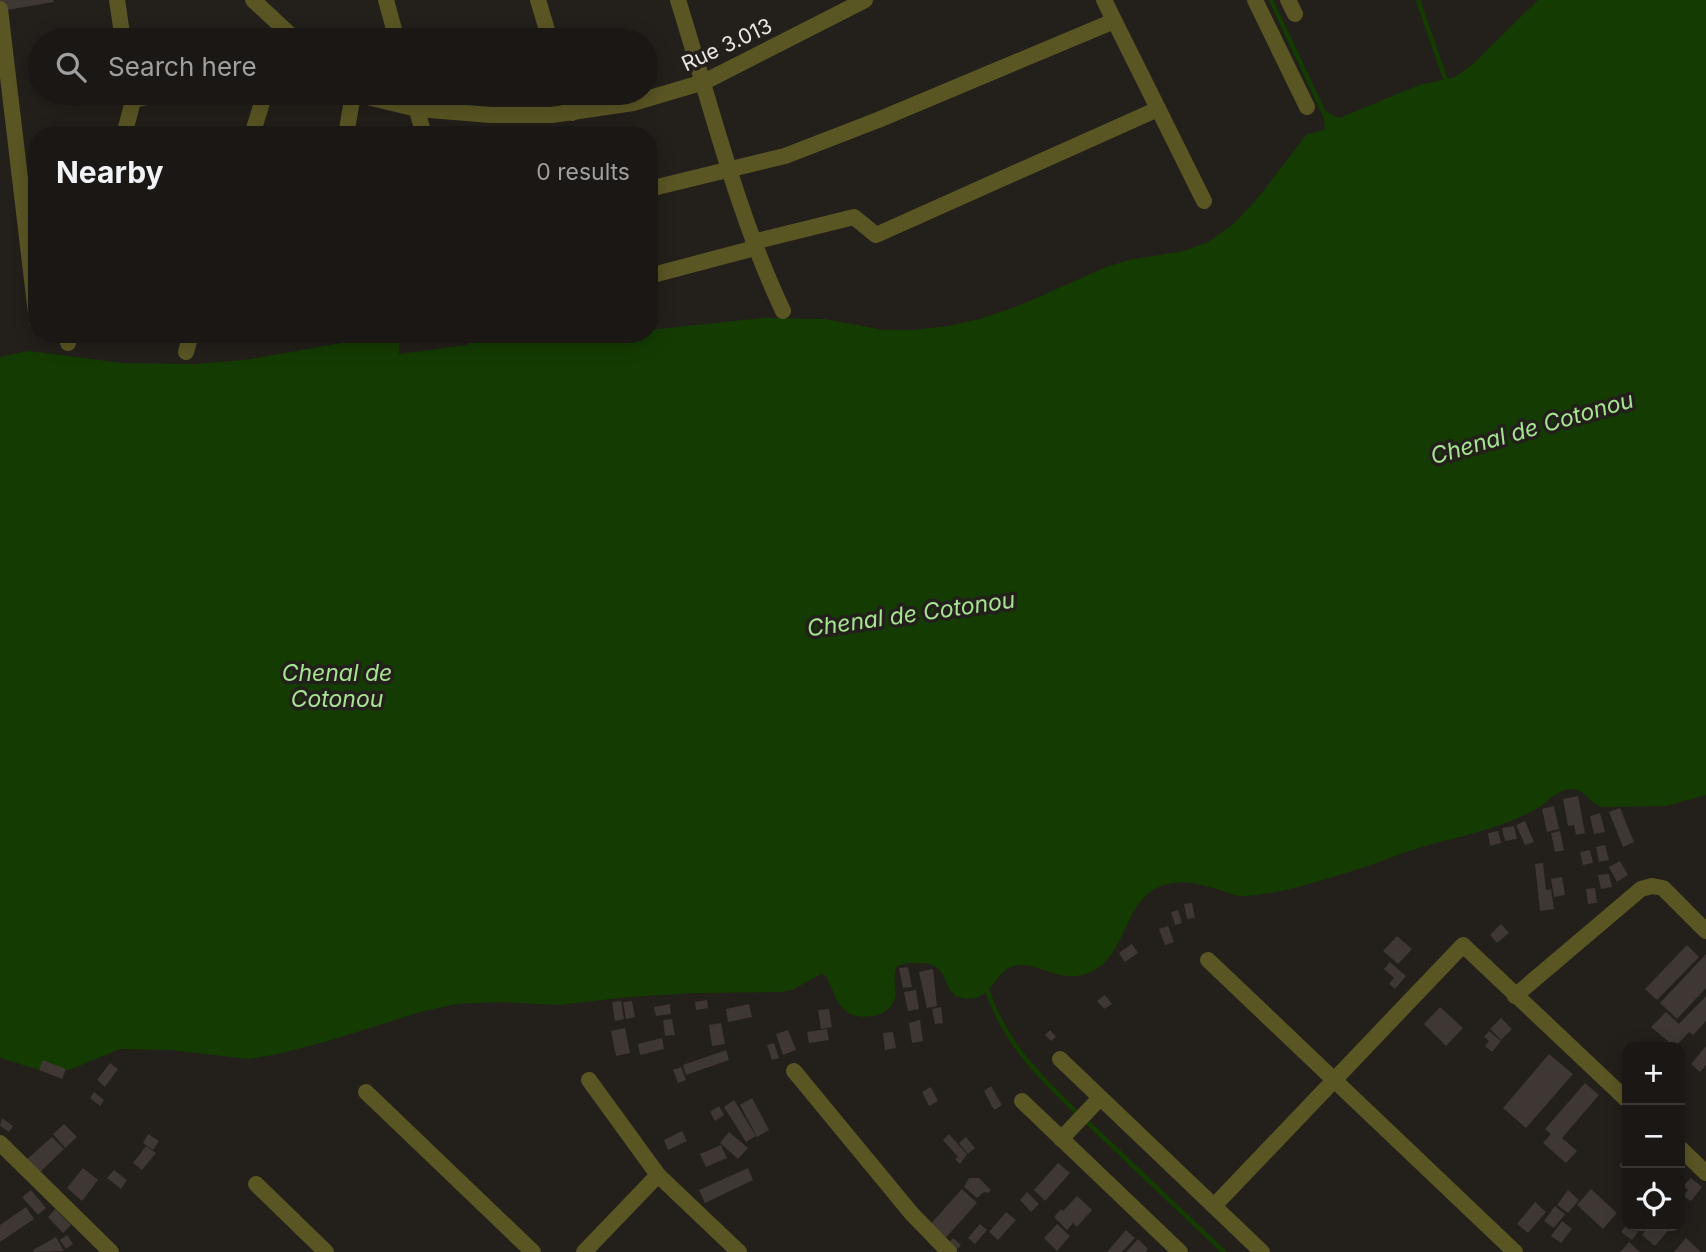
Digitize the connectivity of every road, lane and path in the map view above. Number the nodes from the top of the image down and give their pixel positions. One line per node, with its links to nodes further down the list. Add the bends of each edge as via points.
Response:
1 (117, 0): 11 (street)
2 (253, 0): 12 (street)
3 (386, 0): 13 (street)
4 (538, 0): 14 (street)
5 (678, 0): 15 (street)
6 (866, 0): 15 (street, Rue 3.013)
7 (1104, 0): 10 (street)
8 (1255, 0): 24 (street)
9 (0, 9): 35 (street)
10 (1114, 21): 26 (street); 32 (street, via 878,120 785,156)
11 (121, 28)
12 (283, 28)
13 (394, 28)
14 (546, 28)
15 (704, 82): 16 (street, Rue 3.013); 32 (street)
16 (658, 96)
17 (130, 105): 28 (street)
18 (261, 105): 29 (street)
19 (350, 105): 30 (street)
20 (400, 105): 25 (street, Rue 3.013)
21 (416, 105): 25 (street)
22 (570, 105): 27 (street)
23 (621, 105): 27 (street, Rue 3.013)
24 (1307, 107)
25 (417, 109): 27 (street, Rue 3.013, via 527,116); 31 (street)
26 (1158, 109): 34 (street); 36 (street, via 876,235 854,217)
27 (572, 113)
28 (126, 126)
29 (255, 126)
30 (347, 126)
31 (422, 126)
32 (729, 171): 33 (street); 36 (street)
33 (658, 187)
34 (1204, 201)
35 (28, 245)
36 (754, 245): 37 (street); 38 (street)
37 (658, 273)
38 (783, 311)
39 (188, 343): 40 (street)
40 (186, 352)
41 (1706, 931): 43 (street, via 1663,888 1642,888)
42 (1208, 960): 47 (street)
43 (1515, 996): 47 (street, via 1463,945); 49 (street)
44 (1059, 1059): 51 (street)
45 (794, 1071): 65 (street)
46 (589, 1080): 56 (street)
47 (1334, 1080): 58 (street); 67 (street)
48 (366, 1092): 62 (street)
49 (1622, 1095)
50 (1022, 1101): 52 (street)
51 (1095, 1102): 52 (street); 58 (street)
52 (1061, 1139): 59 (street)
53 (0, 1143): 60 (street)
54 (1685, 1154): 55 (street)
55 (1706, 1173)
56 (658, 1175): 63 (street); 64 (street)
57 (256, 1184): 61 (street)
58 (1214, 1206): 66 (street)
59 (1168, 1248)
60 (111, 1252)
61 (326, 1252)
62 (534, 1252)
63 (584, 1252)
64 (739, 1252)
65 (949, 1252)
66 (1262, 1252)
67 (1515, 1252)

